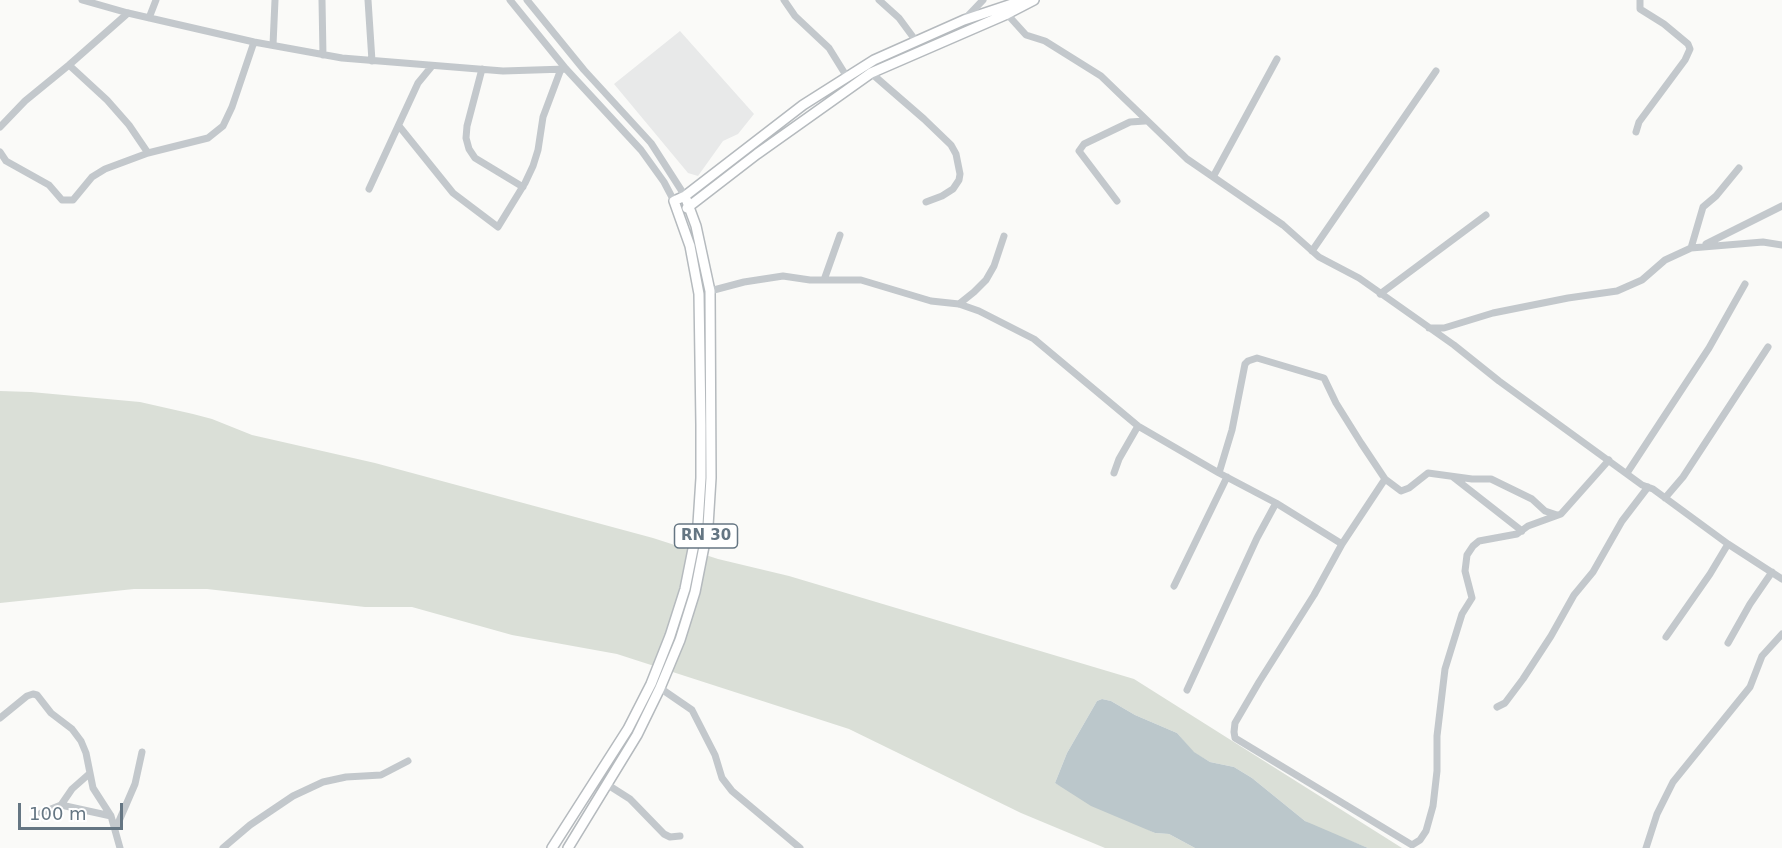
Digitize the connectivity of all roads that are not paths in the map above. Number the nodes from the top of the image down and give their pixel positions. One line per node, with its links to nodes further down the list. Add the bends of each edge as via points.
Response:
1 (82, 0): 14 (street)
2 (156, 0): 17 (street)
3 (275, 0): 21 (street)
4 (322, 0): 22 (street)
5 (368, 0): 24 (street)
6 (510, 0): 28 (street)
7 (527, 0): 44 (street, via 651,143)
8 (784, 0): 31 (street, via 829,48)
9 (879, 0): 19 (street)
10 (982, 0): 18 (street)
11 (1024, 0): 18 (main road)
12 (1034, 0): 16 (main road)
13 (1640, 0): 37 (street, via 1640,9 1664,24 1690,49)
14 (106, 3): 15 (street)
15 (128, 13): 17 (street); 25 (street)
16 (1007, 14): 30 (main road); 32 (street, via 1026,35 1045,41 1101,76)
17 (149, 18): 20 (street)
18 (964, 20): 19 (main road)
19 (916, 41): 31 (main road)
20 (254, 42): 21 (street); 39 (street, via 223,126 208,138)
21 (273, 45): 22 (street)
22 (323, 55): 24 (street)
23 (1277, 59): 41 (street)
24 (372, 61): 26 (street)
25 (69, 65): 36 (street); 39 (street, via 129,125)
26 (432, 66): 27 (street); 35 (street, via 418,83)
27 (482, 69): 28 (street); 42 (street, via 467,126 469,149 475,158)
28 (564, 69): 42 (street, via 543,117 538,150); 45 (street, via 641,150)
29 (1436, 70): 57 (street)
30 (871, 73): 47 (street, via 924,119 956,154 959,180 953,189); 48 (main road)
31 (846, 77): 44 (main road, via 803,105)
32 (1133, 107): 33 (street); 34 (street)
33 (1145, 121): 34 (street); 41 (street)
34 (1130, 122): 46 (street, via 1084,144 1079,151)
35 (399, 126): 42 (street, via 453,193 498,227); 43 (street)
36 (0, 127)
37 (1636, 132)
38 (0, 152): 39 (street, via 6,161 49,185 67,201 73,200 92,177 105,169)
39 (148, 153)
40 (1739, 168): 56 (street, via 1703,207)
41 (1213, 177): 57 (street, via 1283,225)
42 (523, 188)
43 (369, 189)
44 (685, 196): 45 (main road); 48 (main road, RN 30 / RN 30)
45 (674, 201): 50 (main road, RN 30)
46 (1117, 201)
47 (926, 202)
48 (690, 206): 50 (main road); 60 (main road, RN 30 / RN 30)
49 (1782, 206): 55 (street)
50 (679, 212): 102 (main road, RN 30, via 699,294 701,478 691,561 670,636 651,684 628,729)
51 (1486, 215): 61 (street)
52 (840, 235): 58 (street)
53 (1004, 236): 62 (street, via 990,273)
54 (1782, 245): 55 (street, via 1763,242)
55 (1701, 246): 56 (street)
56 (1691, 248): 63 (street, via 1665,260 1642,280 1617,291 1568,297 1453,326)
57 (1312, 251): 61 (street)
58 (824, 280): 60 (street, via 783,276); 62 (street, via 861,280 931,301)
59 (1745, 284): 69 (street, via 1709,348)
60 (710, 291): 86 (main road, RN 30 / RN 30, via 708,526 695,592)
61 (1380, 294): 63 (street)
62 (959, 304): 65 (street, via 979,310 1034,339)
63 (1429, 328): 66 (street)
64 (1768, 347): 74 (street, via 1683,477)
65 (1138, 426): 67 (street); 68 (street)
66 (1609, 460): 69 (street); 76 (street, via 1564,512)
67 (1114, 473)
68 (1219, 473): 70 (street); 72 (street, via 1245,364 1257,358 1324,378)
69 (1627, 473): 73 (street)
70 (1227, 477): 75 (street); 82 (street)
71 (1453, 477): 72 (street, via 1428,472 1401,491); 76 (street, via 1491,478); 77 (street)
72 (1385, 479): 78 (street)
73 (1647, 487): 74 (street); 88 (street, via 1574,595 1523,680)
74 (1665, 498): 79 (street)
75 (1276, 503): 78 (street); 87 (street)
76 (1557, 515): 77 (street)
77 (1522, 531): 78 (street, via 1479,541 1467,555 1465,571 1472,598 1462,614 1445,669 1433,806 1426,831 1412,845 1235,738 1235,723)
78 (1342, 544)
79 (1728, 544): 80 (street); 84 (street)
80 (1772, 572): 81 (street); 85 (street)
81 (1782, 579)
82 (1174, 586)
83 (1782, 634): 105 (street, via 1762,656 1750,687 1673,782)
84 (1666, 637)
85 (1728, 642)
86 (660, 688): 93 (main road, RN 30 / RN 30); 104 (street, via 692,710 722,778 732,791)
87 (1187, 690)
88 (1497, 707)
89 (0, 718): 92 (street, via 27,696 37,695 81,741)
90 (142, 752): 97 (street, via 135,784)
91 (408, 760): 99 (street, via 381,775 323,782 293,796 250,825)
92 (89, 774): 94 (street); 96 (street)
93 (608, 785): 98 (street, via 630,799 664,834); 103 (main road, RN 30 / RN 30)
94 (61, 805): 95 (street); 96 (street)
95 (41, 813)
96 (111, 816): 97 (street)
97 (115, 829): 100 (street)
98 (680, 836)
99 (232, 845): 101 (street)
100 (120, 848)
101 (223, 848)
102 (552, 848)
103 (568, 848)
104 (800, 848)
105 (1646, 848)

